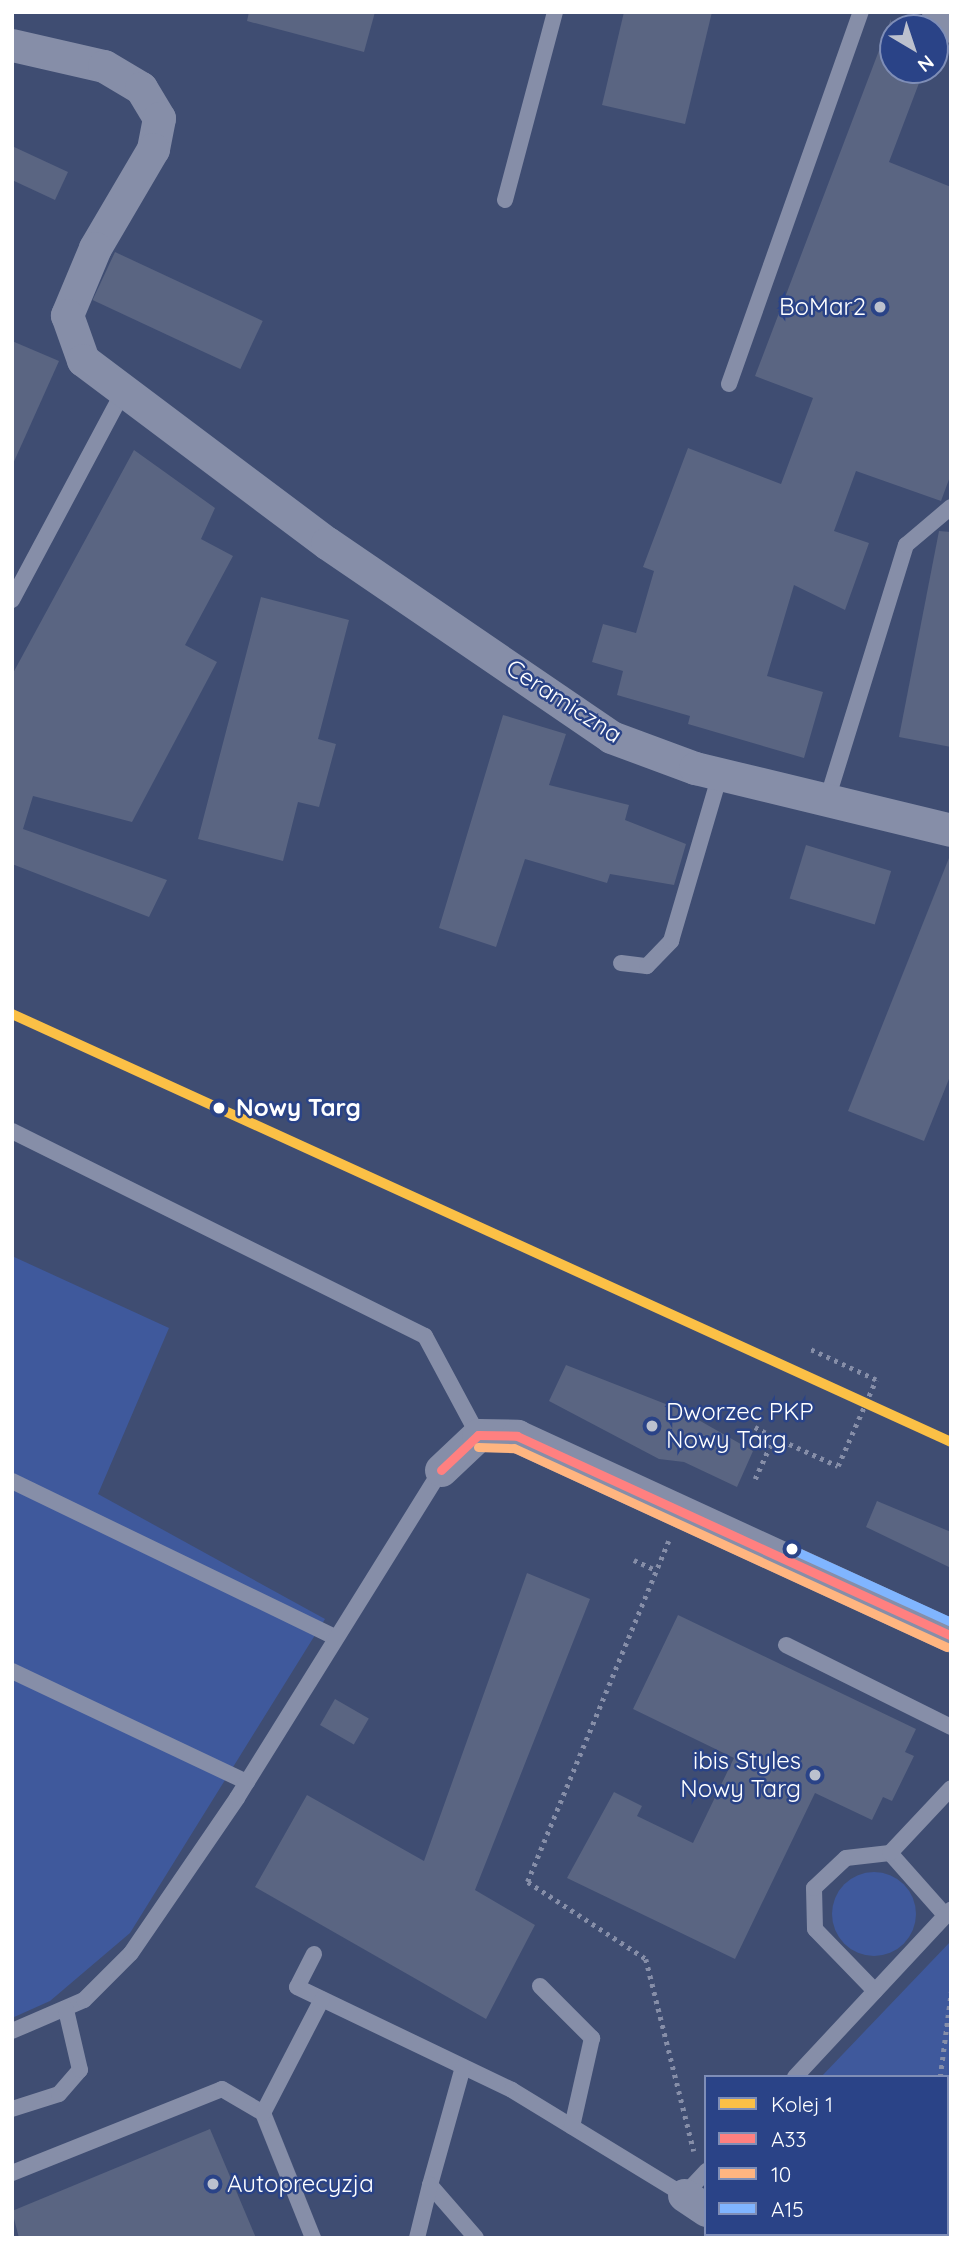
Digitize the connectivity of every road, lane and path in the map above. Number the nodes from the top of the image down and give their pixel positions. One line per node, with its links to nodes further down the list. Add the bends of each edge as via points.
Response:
1 (555, 12): 6 (lane)
2 (861, 12): 7 (lane)
3 (938, 12): 4 (street)
4 (951, 26)
5 (12, 45): 8 (street, Ceramiczna, via 104,66 141,88 159,118 153,149 95,248 66,315 83,360)
6 (505, 200)
7 (729, 384)
8 (123, 392): 10 (lane); 11 (street, Ceramiczna, via 327,543 611,737)
9 (951, 507): 12 (lane, via 906,545)
10 (12, 600)
11 (720, 774): 12 (street, Ceramiczna); 14 (lane, via 671,941 647,966)
12 (827, 800): 13 (street, Ceramiczna)
13 (951, 830)
14 (621, 963)
15 (12, 1131): 18 (lane, via 425,1336)
16 (807, 1348): 19 (path, via 876,1380 838,1466)
17 (755, 1427): 19 (path)
18 (478, 1435): 20 (street); 26 (street, via 517,1436)
19 (775, 1437): 21 (path)
20 (441, 1470): 27 (lane)
21 (755, 1479)
22 (12, 1481): 27 (lane)
23 (675, 1529): 25 (path)
24 (634, 1560): 25 (path)
25 (653, 1570): 48 (path, via 528,1882 646,1959)
26 (951, 1636)
27 (335, 1637): 31 (lane)
28 (786, 1645): 30 (lane)
29 (12, 1671): 31 (lane)
30 (951, 1727)
31 (247, 1782): 40 (lane, via 131,1953 84,2000)
32 (951, 1788): 33 (lane)
33 (890, 1853): 34 (lane); 37 (lane, via 846,1858 814,1888 810,1910 815,1928)
34 (948, 1913): 37 (lane)
35 (314, 1954): 39 (lane, via 297,1987)
36 (540, 1986): 47 (lane, via 592,2038)
37 (875, 1991): 43 (lane)
38 (951, 1992): 44 (path)
39 (322, 1999): 42 (lane); 46 (lane)
40 (66, 2010): 41 (lane); 45 (lane, via 80,2070 60,2094)
41 (12, 2031)
42 (463, 2067): 47 (lane); 50 (lane)
43 (797, 2075)
44 (940, 2075)
45 (12, 2109)
46 (262, 2113): 49 (lane, via 222,2089); 52 (lane)
47 (572, 2127): 51 (lane)
48 (702, 2166): 51 (lane)
49 (12, 2173)
50 (430, 2185): 53 (lane); 54 (lane)
51 (695, 2203)
52 (313, 2238)
53 (417, 2238)
54 (476, 2238)

